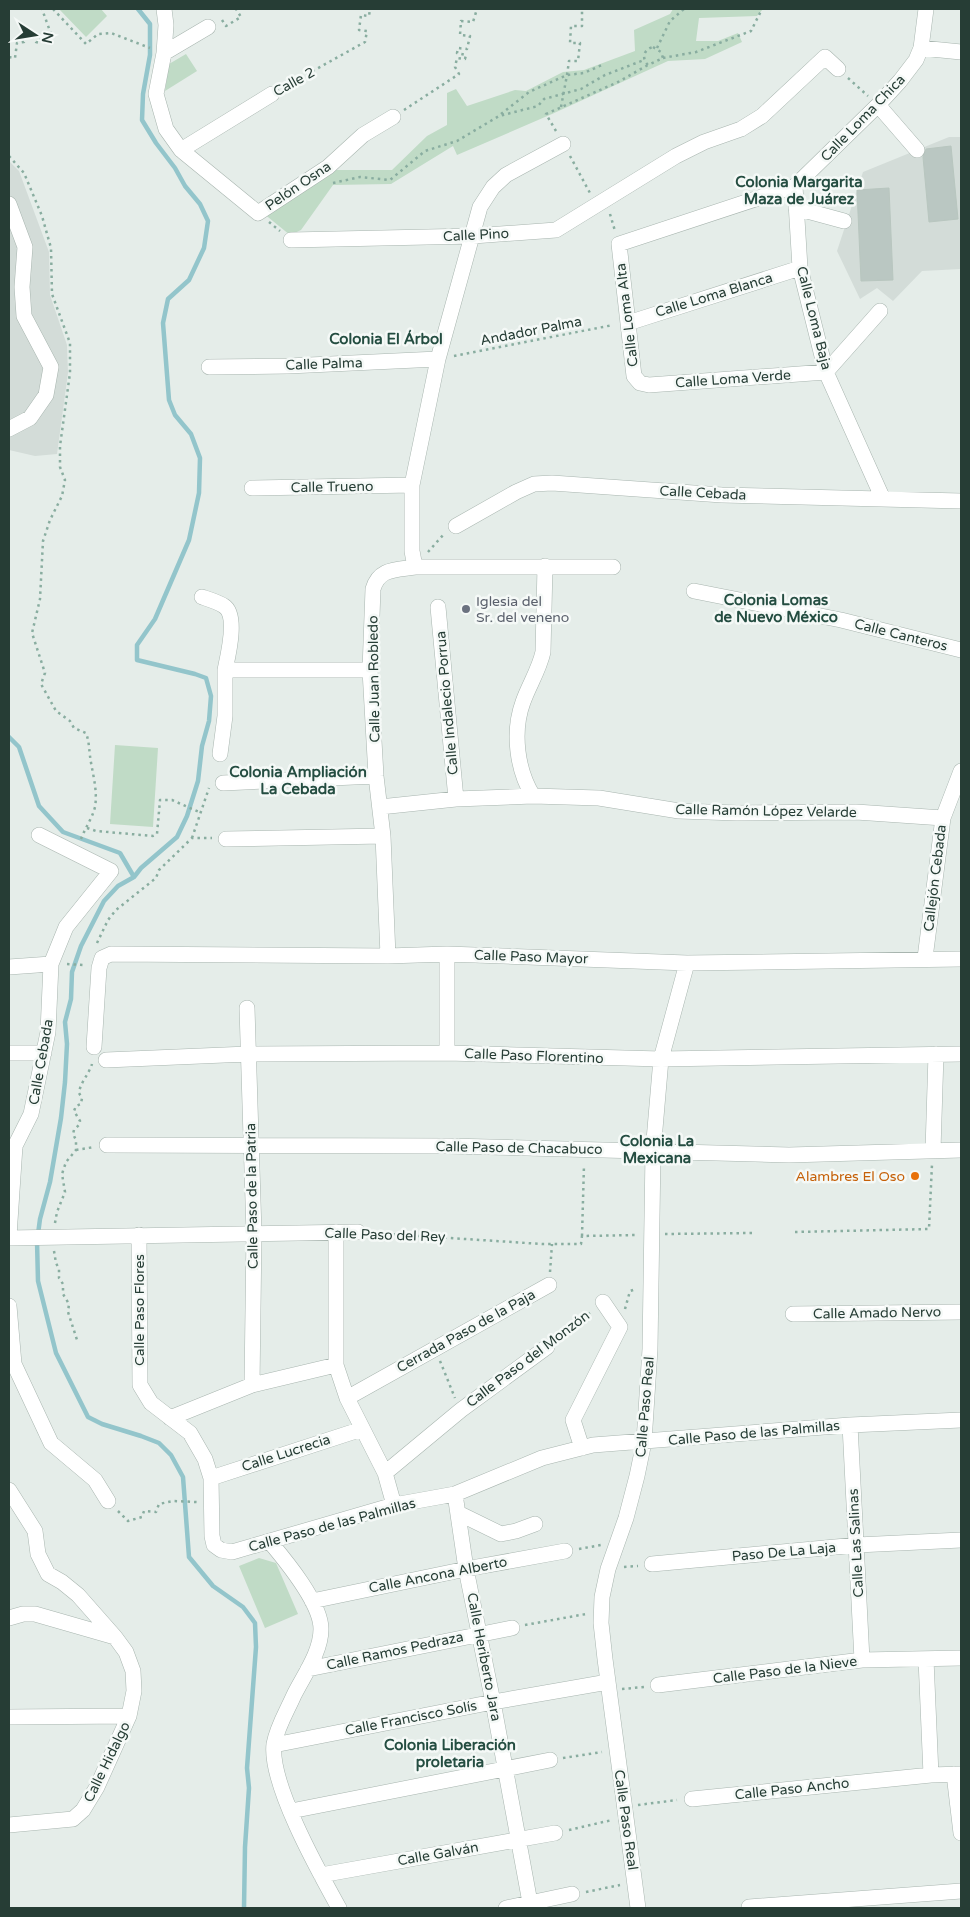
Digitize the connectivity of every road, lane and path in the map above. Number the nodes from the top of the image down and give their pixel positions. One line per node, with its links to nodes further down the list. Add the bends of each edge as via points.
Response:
1 (42, 9): 16 (path, via 52,34 50,39 45,42 41,38 40,43 36,42 30,32 24,42 17,43 15,58)
2 (53, 9): 15 (path, via 86,44 98,34 111,33)
3 (164, 9): 15 (street, Pelón Osna)
4 (236, 9): 11 (path, via 241,17 226,26 221,19)
5 (370, 9): 23 (path, Calle 2, via 369,16 362,15 359,30 367,31 365,42)
6 (477, 9): 27 (path, via 474,22 461,21 460,35 470,36 467,48 458,48 457,53 466,55 465,59 457,58 455,67 460,74)
7 (582, 9): 22 (path, via 582,26 572,26 570,43 580,43 578,61 569,61)
8 (684, 9): 12 (path, via 670,21)
9 (762, 9): 17 (path, via 751,32 696,52)
10 (926, 9): 13 (street, Calle Loma Chica)
11 (208, 26): 15 (street)
12 (657, 48): 17 (path); 18 (path, via 648,49)
13 (921, 48): 14 (street); 24 (street, Calle Loma Chica, via 900,82)
14 (961, 52)
15 (164, 53): 29 (street, Pelón Osna, via 156,94 166,129)
16 (9, 57)
17 (663, 58): 20 (path)
18 (644, 60): 20 (path); 26 (path, via 605,74 582,88 544,99 538,106)
19 (604, 64): 22 (path, via 584,73)
20 (648, 65): 25 (path)
21 (838, 69): 24 (path); 34 (street, Calle Pino, via 825,57 762,116 741,129 676,156)
22 (567, 75): 25 (path, bridge); 26 (path, via 529,92)
23 (272, 94): 29 (street, Calle 2)
24 (878, 105): 30 (street); 33 (street, Calle Loma Chica)
25 (561, 107): 28 (path, via 546,114)
26 (499, 116): 32 (path, via 457,141 425,151 390,180 360,176 328,184)
27 (393, 117): 32 (street, Pelón Osna, via 363,135 328,167)
28 (563, 144): 34 (path); 39 (street, via 506,175 493,187 480,207)
29 (181, 150): 37 (street, Pelón Osna)
30 (917, 150)
31 (9, 156): 73 (path, via 24,173 42,216 51,248 52,294 70,343 70,373 60,446 60,467 65,480 62,496 43,542 40,600 32,632 45,673 41,684 56,711 74,728 86,733 89,742 95,805)
32 (304, 182): 37 (street, Pelón Osna)
33 (795, 186): 36 (street, Calle Loma Baja); 41 (street, Calle Loma Chica)
34 (601, 201): 39 (street, Calle Pino, via 556,230); 41 (path)
35 (9, 204): 49 (street, via 25,247 24,316 52,367 46,395 30,418)
36 (796, 208): 38 (street); 42 (street, Calle Loma Baja)
37 (258, 213): 40 (path)
38 (844, 221)
39 (473, 236): 40 (street, Calle Pino); 45 (street)
40 (291, 240)
41 (619, 244): 44 (street, Calle Loma Alta)
42 (800, 268): 44 (street, Calle Loma Blanca); 47 (street, Calle Loma Baja)
43 (880, 311): 47 (street)
44 (628, 322): 45 (path, Andador Palma); 48 (street, Calle Loma Alta, via 634,376)
45 (438, 359): 46 (street, Calle Palma); 50 (street)
46 (209, 366)
47 (826, 372): 48 (street, Calle Loma Verde); 52 (street, Calle Loma Baja)
48 (640, 383)
49 (9, 429)
50 (412, 485): 51 (street, Calle Trueno); 55 (street)
51 (252, 488)
52 (883, 499): 53 (street, Calle Cebada); 54 (street, Calle Cebada, via 722,495 534,484)
53 (961, 501)
54 (456, 526)
55 (415, 566): 56 (street); 63 (street, Calle Juan Robledo, via 385,572 376,581)
56 (545, 566): 57 (street); 68 (street, via 543,652 519,720 520,763 524,782)
57 (613, 567)
58 (694, 590): 61 (street, Calle Canteros, via 841,620)
59 (202, 597): 62 (street, via 225,606 230,615 231,641)
60 (438, 607): 69 (street, Calle Indalecio Porrua)
61 (961, 650)
62 (225, 670): 63 (street); 64 (street, via 225,716)
63 (370, 670): 66 (street, Calle Juan Robledo)
64 (220, 754)
65 (961, 771): 72 (street, Callejón Cebada)
66 (376, 776): 67 (street); 70 (street, Calle Juan Robledo)
67 (223, 782): 71 (path, via 208,788)
68 (533, 796): 69 (street, Calle Ramón López Velarde); 72 (street, Calle Ramón López Velarde, via 599,798 679,811 856,812)
69 (456, 799): 70 (street, Calle Ramón López Velarde)
70 (380, 807): 76 (street, Calle Juan Robledo)
71 (199, 812): 73 (path, via 172,800 160,800 157,834 153,836); 77 (path)
72 (943, 818): 81 (street, Callejón Cebada)
73 (86, 828): 74 (path)
74 (83, 834)
75 (39, 835): 84 (street, Calle Cebada, via 111,871 66,927)
76 (383, 836): 78 (street); 80 (street, Calle Juan Robledo)
77 (192, 838)
78 (226, 839)
79 (447, 954): 80 (street, Calle Paso Mayor); 83 (street, Calle Paso Mayor); 90 (street)
80 (388, 956): 87 (street, Calle Paso Mayor, via 111,954 102,958 99,968)
81 (925, 958): 82 (street, Calle Paso Mayor); 83 (street, Calle Paso Mayor)
82 (961, 959)
83 (687, 962): 95 (street, Calle Paso Real)
84 (50, 964): 85 (street); 89 (street, Calle Cebada, via 48,1032)
85 (9, 966)
86 (247, 1008): 91 (street, Calle Paso de la Patria)
87 (94, 1047)
88 (9, 1053): 89 (street)
89 (44, 1053): 97 (street, Calle Cebada, via 31,1114)
90 (447, 1053): 91 (street, Calle Paso Florentino); 95 (street, Calle Paso Florentino)
91 (248, 1054): 94 (street, Calle Paso Florentino); 98 (street, Calle Paso de la Patria)
92 (936, 1054): 93 (street, Calle Paso Florentino); 95 (street, Calle Paso Florentino); 100 (street)
93 (961, 1054)
94 (106, 1060)
95 (661, 1060): 102 (street, Calle Paso Real)
96 (107, 1145): 98 (street, Calle Paso de Chacabuco)
97 (12, 1146): 111 (street, Calle Cebada)
98 (251, 1146): 99 (street, Calle Paso de Chacabuco); 106 (street, Calle Paso de la Patria)
99 (585, 1149): 102 (street, Calle Paso de Chacabuco); 110 (path)
100 (933, 1150): 101 (street, Calle Paso de Chacabuco); 102 (street, Calle Paso de Chacabuco, via 789,1155); 105 (path, via 929,1229)
101 (961, 1150)
102 (653, 1152): 107 (street, Calle Paso Real)
103 (336, 1232): 104 (street, Calle Paso del Rey); 106 (street, Calle Paso del Rey); 124 (street)
104 (358, 1232): 113 (path, Calle Paso del Rey)
105 (795, 1232)
106 (254, 1233): 109 (street, Calle Paso del Rey); 125 (street, Calle Paso de la Patria)
107 (652, 1234): 108 (path, Calle Paso del Rey); 110 (path, Calle Paso del Rey); 114 (street, Calle Paso Real)
108 (754, 1234)
109 (138, 1235): 112 (street, Calle Paso del Rey); 128 (street, Calle Paso Flores, via 140,1385 151,1404)
110 (582, 1236): 113 (path, Calle Paso del Rey, via 581,1244)
111 (12, 1238): 112 (street, Calle Paso del Rey)
112 (51, 1241): 121 (path)
113 (552, 1244): 115 (path, Cerrada Paso de la Paja)
114 (651, 1284): 120 (path, via 630,1291); 132 (street, Calle Paso Real)
115 (549, 1285): 123 (street, Cerrada Paso de la Paja)
116 (603, 1302): 120 (street, Calle Paso del Monzón); 122 (path, Calle Paso del Monzón)
117 (9, 1306): 138 (street, via 14,1364 50,1443 95,1480)
118 (961, 1312): 119 (street, Calle Amado Nervo)
119 (793, 1314)
120 (620, 1327): 133 (street, via 573,1420)
121 (78, 1343)
122 (547, 1347): 127 (street, Calle Paso del Monzón)
123 (435, 1349): 126 (street, Cerrada Paso de la Paja); 127 (path)
124 (336, 1365): 125 (street); 126 (street)
125 (252, 1385): 128 (street)
126 (347, 1398): 131 (street)
127 (461, 1410): 134 (street, Calle Paso del Monzón)
128 (170, 1418): 135 (street, via 190,1433 205,1459)
129 (961, 1420): 130 (street, Calle Paso de las Palmillas)
130 (850, 1425): 132 (street, Calle Paso de las Palmillas); 147 (street, Calle Las Salinas)
131 (362, 1429): 134 (street); 135 (street, Calle Lucrecia)
132 (644, 1442): 133 (street, Calle Paso de las Palmillas); 146 (street, Calle Paso Real)
133 (582, 1448): 137 (street, Calle Paso de las Palmillas, via 542,1458)
134 (384, 1473): 140 (street)
135 (211, 1478): 145 (street, Calle Paso de las Palmillas, via 214,1545 232,1552)
136 (9, 1490): 157 (street, Calle Hidalgo, via 35,1531 38,1554 48,1574 78,1595)
137 (455, 1494): 140 (street, Calle Paso de las Palmillas); 141 (street, Calle Heriberto Jara)
138 (108, 1501)
139 (194, 1502): 142 (path, via 159,1504 156,1512 144,1511 142,1517)
140 (394, 1505): 145 (street, Calle Paso de las Palmillas)
141 (458, 1513): 143 (street, via 502,1534); 150 (street, Calle Heriberto Jara)
142 (128, 1521)
143 (535, 1524)
144 (961, 1540): 147 (street, Paso De La Laja)
145 (270, 1542): 152 (street)
146 (617, 1542): 148 (path); 151 (street, Calle Paso Real)
147 (857, 1545): 149 (street, Paso De La Laja); 159 (street, Calle Las Salinas)
148 (565, 1551): 150 (street, Calle Ancona Alberto)
149 (652, 1564): 151 (path)
150 (466, 1569): 152 (street, Calle Ancona Alberto); 156 (street, Calle Heriberto Jara)
151 (608, 1569): 153 (street, Calle Paso Real)
152 (312, 1601): 161 (street, via 321,1628 318,1646)
153 (602, 1611): 155 (path); 163 (street, Calle Paso Real)
154 (9, 1618): 157 (street, via 34,1614)
155 (512, 1628): 156 (street, Calle Ramos Pedraza)
156 (480, 1634): 161 (street, Calle Ramos Pedraza); 164 (street, Calle Heriberto Jara)
157 (115, 1637): 165 (street, Calle Hidalgo, via 126,1652 133,1671 134,1690)
158 (961, 1658): 160 (street, Calle Paso de la Nieve)
159 (862, 1660): 160 (street, Calle Paso de la Nieve); 162 (street, Calle Paso de la Nieve)
160 (926, 1660): 172 (street)
161 (308, 1669): 167 (street, via 280,1725)
162 (658, 1685): 163 (path)
163 (608, 1686): 164 (street, Calle Francisco Solís); 168 (street, Calle Paso Real)
164 (493, 1702): 167 (street, Calle Francisco Solís); 170 (street, Calle Heriberto Jara)
165 (129, 1716): 166 (street); 176 (street, Calle Hidalgo, via 83,1810 73,1819)
166 (9, 1717)
167 (274, 1745): 174 (street, via 276,1772)
168 (616, 1750): 169 (path); 175 (street, Calle Paso Real)
169 (550, 1760): 170 (street)
170 (505, 1769): 174 (street); 179 (street, Calle Heriberto Jara)
171 (958, 1774): 172 (street, Calle Paso Ancho); 178 (street)
172 (931, 1775): 173 (street, Calle Paso Ancho)
173 (692, 1799): 175 (path)
174 (291, 1811): 180 (street)
175 (624, 1812): 177 (path); 181 (street, Calle Paso Real)
176 (9, 1825)
177 (555, 1832): 179 (street, Calle Galván)
178 (961, 1833)
179 (518, 1840): 180 (street, Calle Galván); 184 (street, Calle Heriberto Jara)
180 (321, 1875): 186 (street)
181 (634, 1883): 183 (path); 188 (street, Calle Paso Real)
182 (961, 1891): 185 (street)
183 (572, 1894): 184 (street)
184 (530, 1906): 187 (street)
185 (749, 1907)
186 (339, 1908)
187 (506, 1908)
188 (638, 1908)

